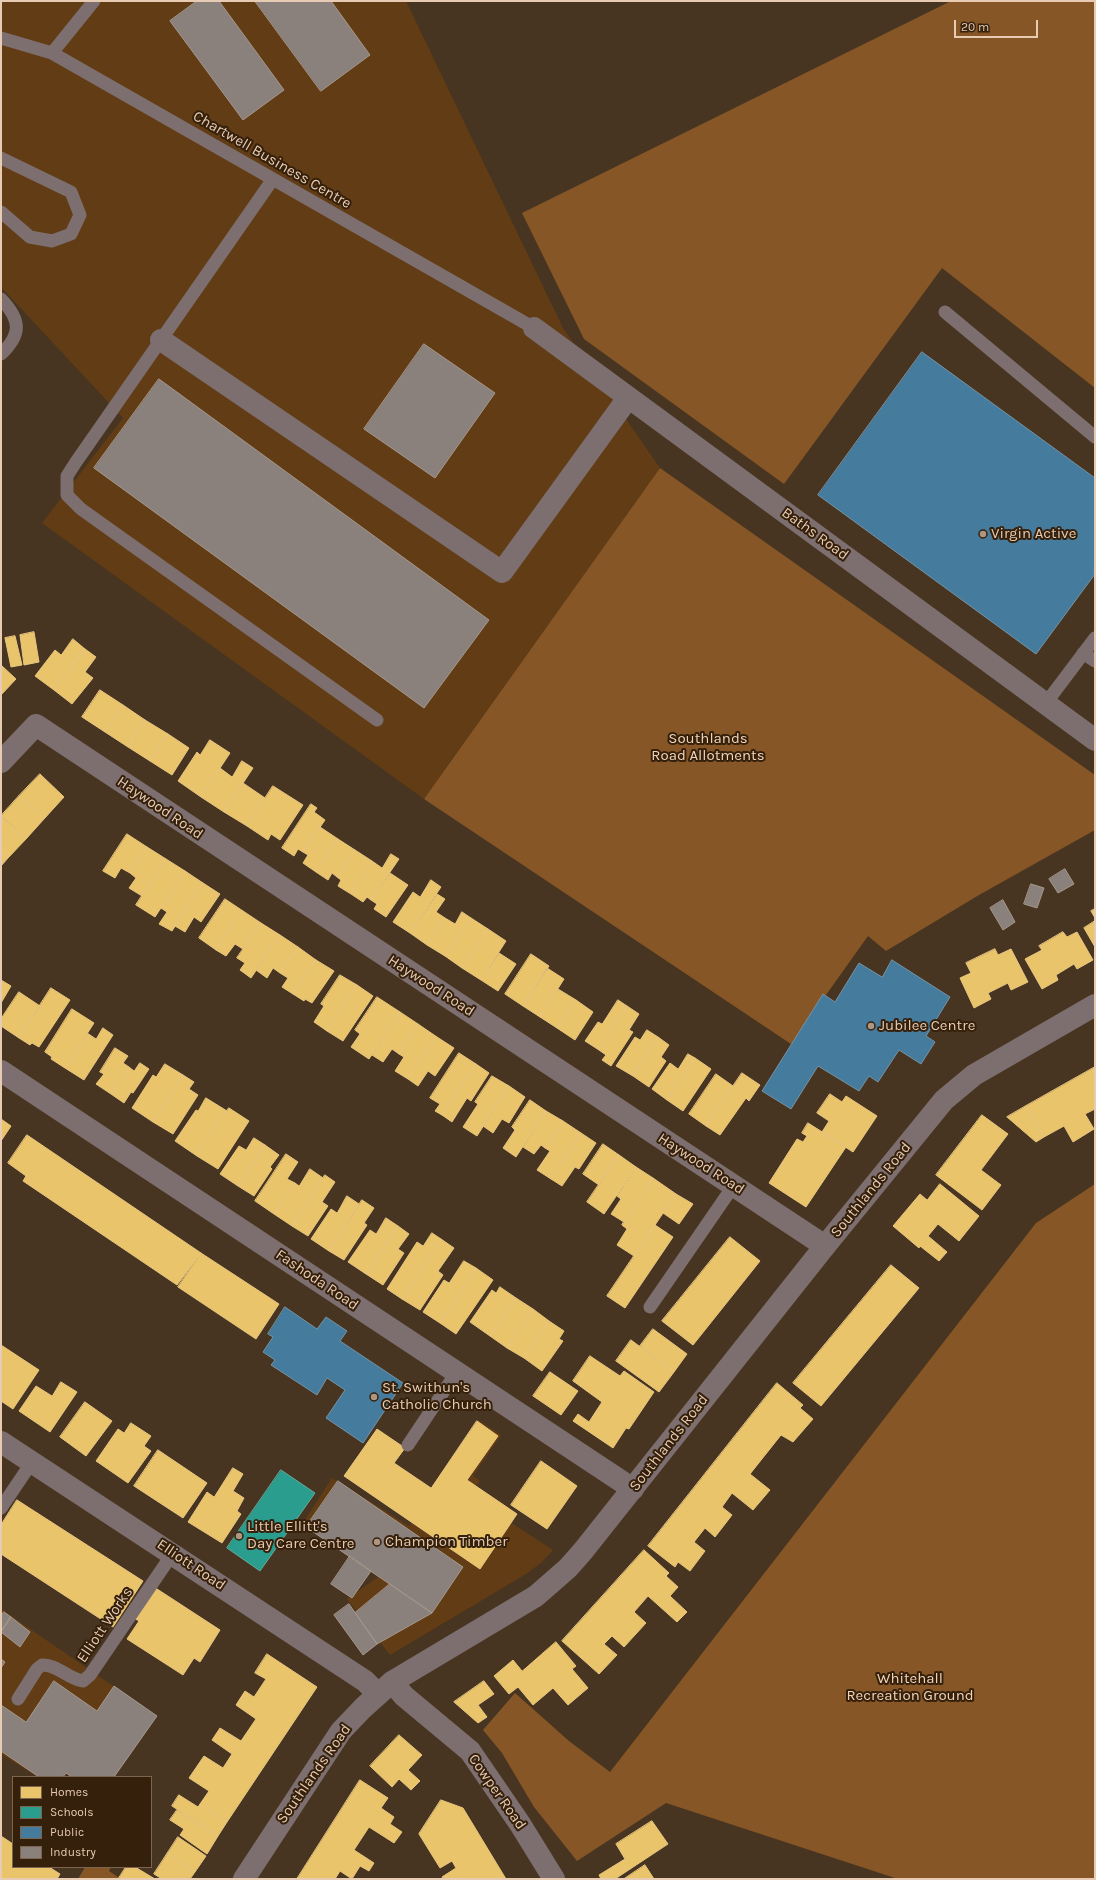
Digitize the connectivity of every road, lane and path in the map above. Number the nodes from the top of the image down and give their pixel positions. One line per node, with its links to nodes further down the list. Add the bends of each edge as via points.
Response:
1 (94, 1): 3 (lane)
2 (1, 38): 3 (lane, Chartwell Business Centre)
3 (52, 53): 5 (lane, Chartwell Business Centre)
4 (1, 158): 6 (lane, via 71,192 80,215 70,234 52,241 30,237)
5 (273, 179): 9 (lane, Chartwell Business Centre); 10 (lane)
6 (1, 212)
7 (1, 299): 11 (lane, via 8,306 17,325 16,335)
8 (945, 312): 13 (lane)
9 (534, 328): 12 (street, Baths Road)
10 (161, 340): 12 (street, via 502,572); 18 (lane, via 67,476 67,495 80,509)
11 (1, 354)
12 (628, 398): 17 (street, Baths Road)
13 (1095, 437)
14 (1095, 638): 15 (lane)
15 (1083, 654): 16 (lane); 17 (lane)
16 (1095, 661)
17 (1046, 703): 19 (street, Baths Road)
18 (376, 720)
19 (1095, 740)
20 (1, 762): 23 (street, Haywood Road, via 36,725)
21 (1095, 1005): 24 (street, Southlands Road, via 974,1075 944,1100)
22 (1, 1071): 26 (street, Fashoda Road)
23 (734, 1185): 24 (street, Haywood Road); 25 (lane)
24 (825, 1246): 30 (street, Southlands Road)
25 (650, 1306)
26 (456, 1373): 28 (lane); 30 (street, Fashoda Road)
27 (1, 1442): 29 (street, Elliott Road)
28 (408, 1445)
29 (32, 1462): 31 (lane); 32 (street, Elliott Road)
30 (633, 1489): 33 (street, Southlands Road, via 568,1568 536,1596)
31 (1, 1508)
32 (173, 1553): 33 (street, Elliott Road, via 365,1681); 34 (lane, Elliott Works, via 90,1675 83,1681 75,1680 49,1664 42,1664)
33 (385, 1688): 35 (street, Southlands Road, via 341,1731); 36 (street, Cowper Road, via 404,1696 470,1752)
34 (18, 1699)
35 (244, 1879)
36 (554, 1879)

